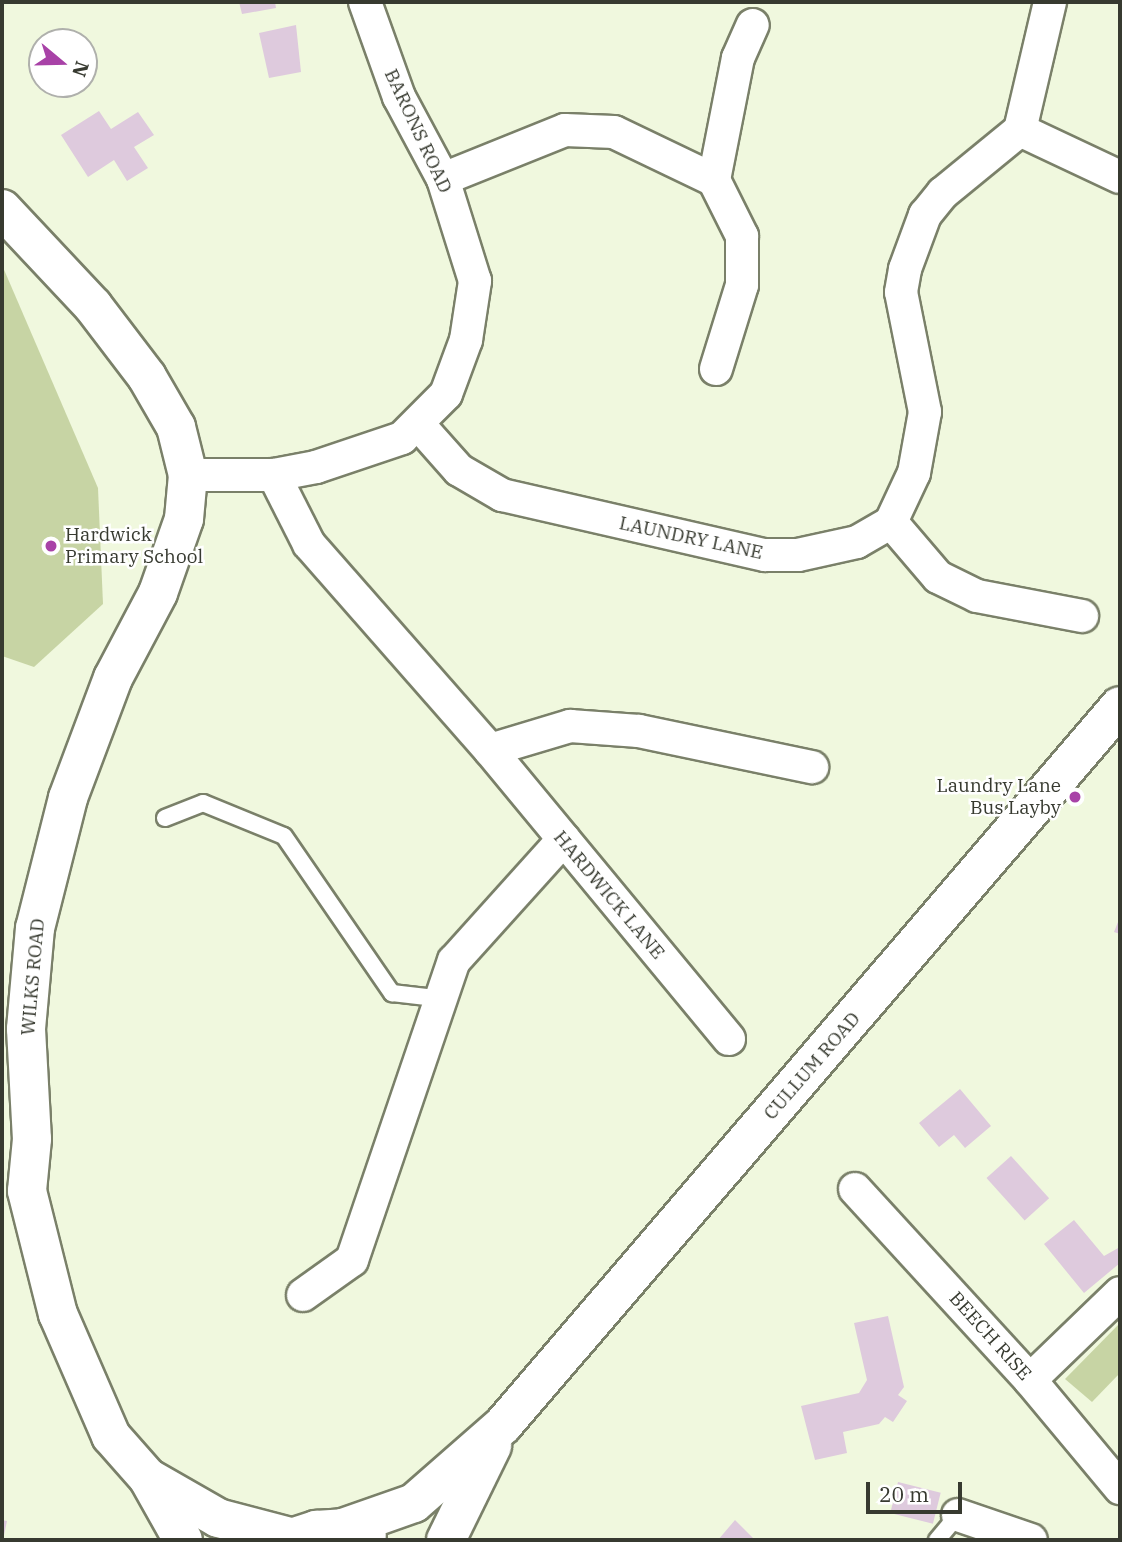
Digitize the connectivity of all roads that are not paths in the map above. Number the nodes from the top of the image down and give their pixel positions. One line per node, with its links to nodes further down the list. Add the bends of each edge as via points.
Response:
1 (365, 2): 6 (street, BARONS ROAD, via 399,97)
2 (1051, 2): 4 (street)
3 (753, 24): 7 (street, via 738,58)
4 (1020, 130): 5 (street); 13 (street, via 943,193 915,234 901,292 925,412 914,473)
5 (1120, 177)
6 (443, 179): 7 (street, via 565,130 614,132); 10 (street, BARONS ROAD, via 475,281 466,340 446,394)
7 (714, 180): 9 (street, via 742,236 742,285)
8 (2, 209): 11 (street, via 93,306 147,377 176,427)
9 (716, 369)
10 (419, 425): 12 (street, BARONS ROAD, via 402,438 316,467); 13 (street, LAUNDRY LANE, via 458,470 502,495 765,555 798,555 857,542)
11 (188, 475): 12 (street, BARONS ROAD); 27 (street, WILKS ROAD, via 184,519 158,593 113,678 68,799 35,928 26,1029 32,1139 27,1191 58,1314 111,1436)
12 (274, 475): 16 (street, HARDWICK LANE, via 309,544)
13 (891, 522): 14 (street, via 938,577 977,596)
14 (1082, 616)
15 (1120, 706): 26 (street, CULLUM ROAD)
16 (490, 750): 17 (street, via 570,726 639,731); 19 (street, HARDWICK LANE)
17 (812, 767)
18 (165, 818): 20 (lane, via 203,803 284,836 391,993)
19 (564, 839): 20 (street, via 454,961); 21 (street, HARDWICK LANE)
20 (444, 999): 24 (street, via 352,1260)
21 (729, 1039)
22 (855, 1189): 25 (street, BEECH RISE)
23 (1120, 1293): 25 (street)
24 (303, 1295)
25 (1030, 1380): 28 (street, BEECH RISE)
26 (503, 1425): 29 (street, CULLUM ROAD, via 414,1503); 34 (street, CULLUM ROAD)
27 (148, 1478): 31 (street, WILKS ROAD, via 218,1518); 32 (street, WILKS ROAD)
28 (1120, 1488)
29 (343, 1528): 31 (street, CULLUM ROAD); 33 (street)
30 (956, 1528): 35 (lane); 36 (street)
31 (287, 1539)
32 (183, 1540)
33 (379, 1540)
34 (446, 1540)
35 (937, 1540)
36 (1031, 1540)

